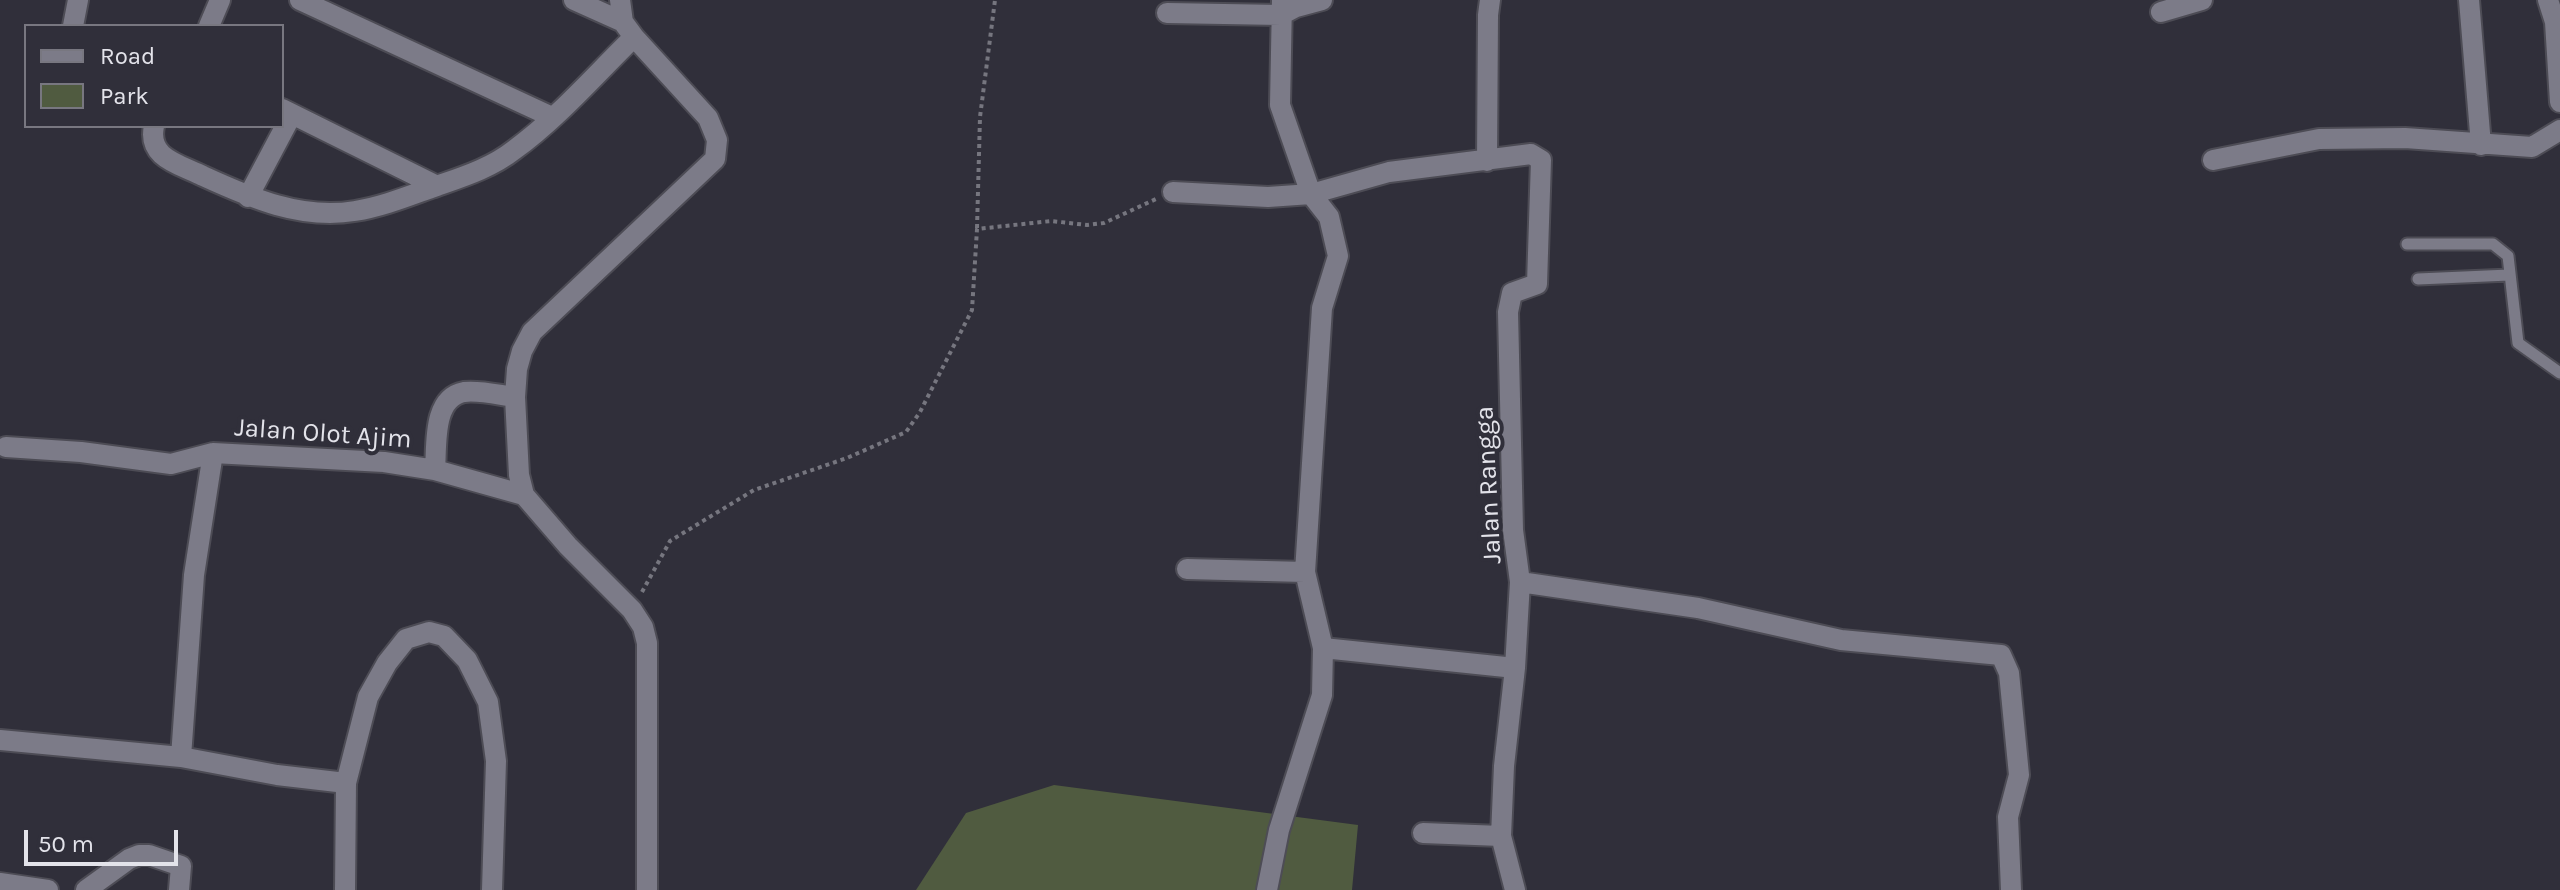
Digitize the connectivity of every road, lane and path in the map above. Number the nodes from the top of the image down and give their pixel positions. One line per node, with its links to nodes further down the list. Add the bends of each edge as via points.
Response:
1 (78, 0): 15 (street)
2 (220, 0): 16 (street)
3 (300, 0): 20 (street)
4 (574, 0): 17 (street)
5 (620, 0): 17 (street)
6 (995, 0): 31 (path, via 980,117)
7 (1322, 0): 12 (street)
8 (1490, 0): 26 (street)
9 (2202, 0): 13 (street)
10 (2469, 0): 24 (street)
11 (2548, 0): 18 (street, via 2555,22)
12 (1282, 7): 14 (street); 29 (street, via 1280,105)
13 (2161, 12)
14 (1167, 13)
15 (73, 24)
16 (210, 24)
17 (629, 29): 20 (street); 36 (street, via 708,118 717,140 715,159 532,332 517,369)
18 (2560, 102)
19 (287, 111): 27 (street)
20 (552, 117): 27 (street, via 513,151)
21 (154, 128): 30 (street, via 151,140 167,159)
22 (279, 128): 30 (street)
23 (2560, 130): 24 (street, via 2532,147)
24 (2481, 145): 25 (street, via 2405,138 2319,139)
25 (2213, 160)
26 (1487, 161): 29 (street, Jalan Rangga, via 1389,172); 43 (street, Jalan Rangga, via 1531,154 1541,160 1537,284 1512,293 1508,312 1513,530)
27 (437, 186): 30 (street, via 353,212 300,212)
28 (1173, 192): 29 (street, Jalan Rangga); 31 (path, via 1104,223 1051,221)
29 (1311, 194): 42 (street, via 1329,217 1338,256 1322,308)
30 (248, 197)
31 (977, 229): 44 (path, via 972,310 906,432 754,490 670,541)
32 (2407, 244): 33 (lane, via 2493,244 2508,256)
33 (2509, 275): 34 (lane); 35 (lane, via 2518,343)
34 (2418, 279)
35 (2560, 373)
36 (515, 397): 39 (street, via 465,392 453,396 438,424); 40 (street)
37 (6, 447): 38 (street, via 171,464)
38 (213, 453): 39 (street, Jalan Olot Ajim, via 384,462); 48 (street, Jalan Olot Ajim, via 194,575)
39 (435, 470): 40 (street, Jalan Olot Ajim)
40 (524, 495): 44 (street)
41 (1187, 569): 42 (street)
42 (1305, 572): 45 (street)
43 (1520, 582): 46 (street); 61 (street, Jalan Rangga, via 1698,608 1841,640 2001,655 2009,673 2019,775 2008,817)
44 (632, 610): 58 (street, via 643,627 649,666)
45 (1323, 648): 46 (street); 59 (street, via 1322,695 1279,830)
46 (1515, 668): 51 (street)
47 (0, 740): 48 (street)
48 (182, 750): 49 (street, via 277,775)
49 (346, 783): 56 (street); 57 (street, via 368,697 387,663 406,639 429,632 444,636 467,660 488,702 496,761)
50 (1423, 833): 51 (street)
51 (1501, 836): 60 (street)
52 (0, 883): 53 (street)
53 (48, 890)
54 (86, 890): 55 (street, via 129,859 149,855 181,866)
55 (179, 890)
56 (345, 890)
57 (492, 890)
58 (647, 890)
59 (1267, 890)
60 (1515, 890)
61 (2011, 890)

